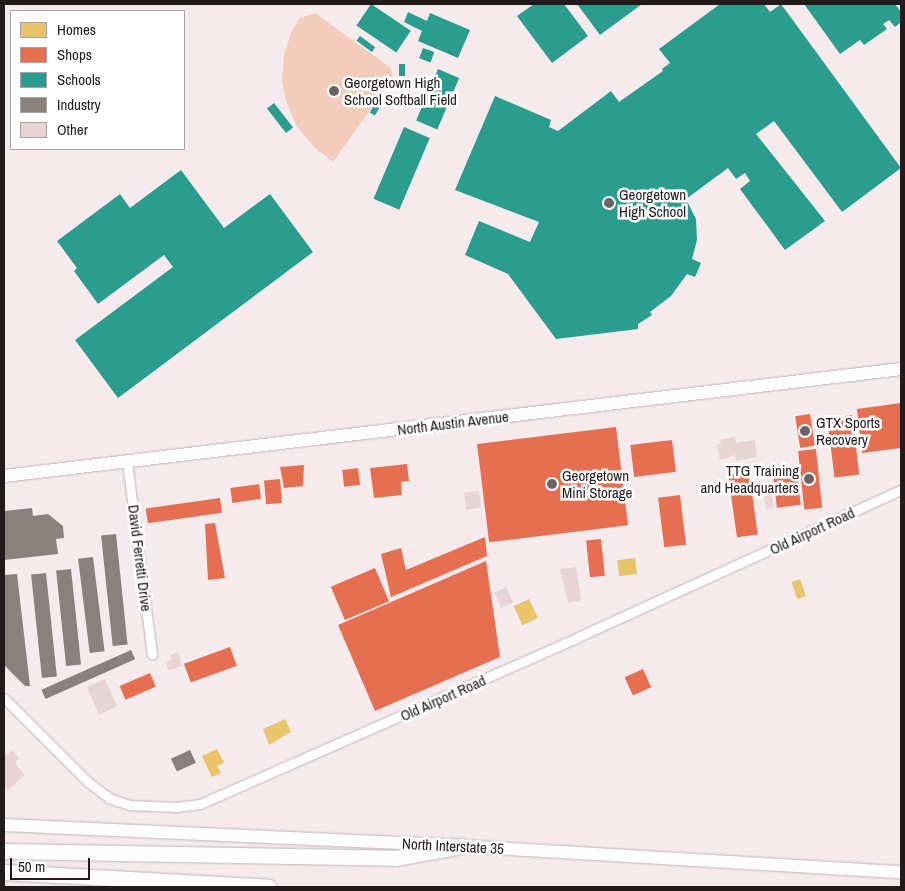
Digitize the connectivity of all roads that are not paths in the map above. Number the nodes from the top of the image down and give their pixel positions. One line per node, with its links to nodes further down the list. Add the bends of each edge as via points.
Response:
1 (901, 369): 2 (main road, North Austin Avenue)
2 (127, 462): 3 (main road, North Austin Avenue); 5 (street, David Ferretti Drive)
3 (4, 476)
4 (901, 490): 6 (street, Old Airport Road, via 578,638 200,804 176,807 129,805 110,798 88,782)
5 (152, 654)
6 (4, 698)
7 (4, 825): 8 (main road, North Interstate 35)
8 (460, 846): 9 (highway, via 395,858); 11 (main road, North Interstate 35)
9 (4, 851)
10 (4, 872): 12 (highway)
11 (901, 872)
12 (269, 887)

